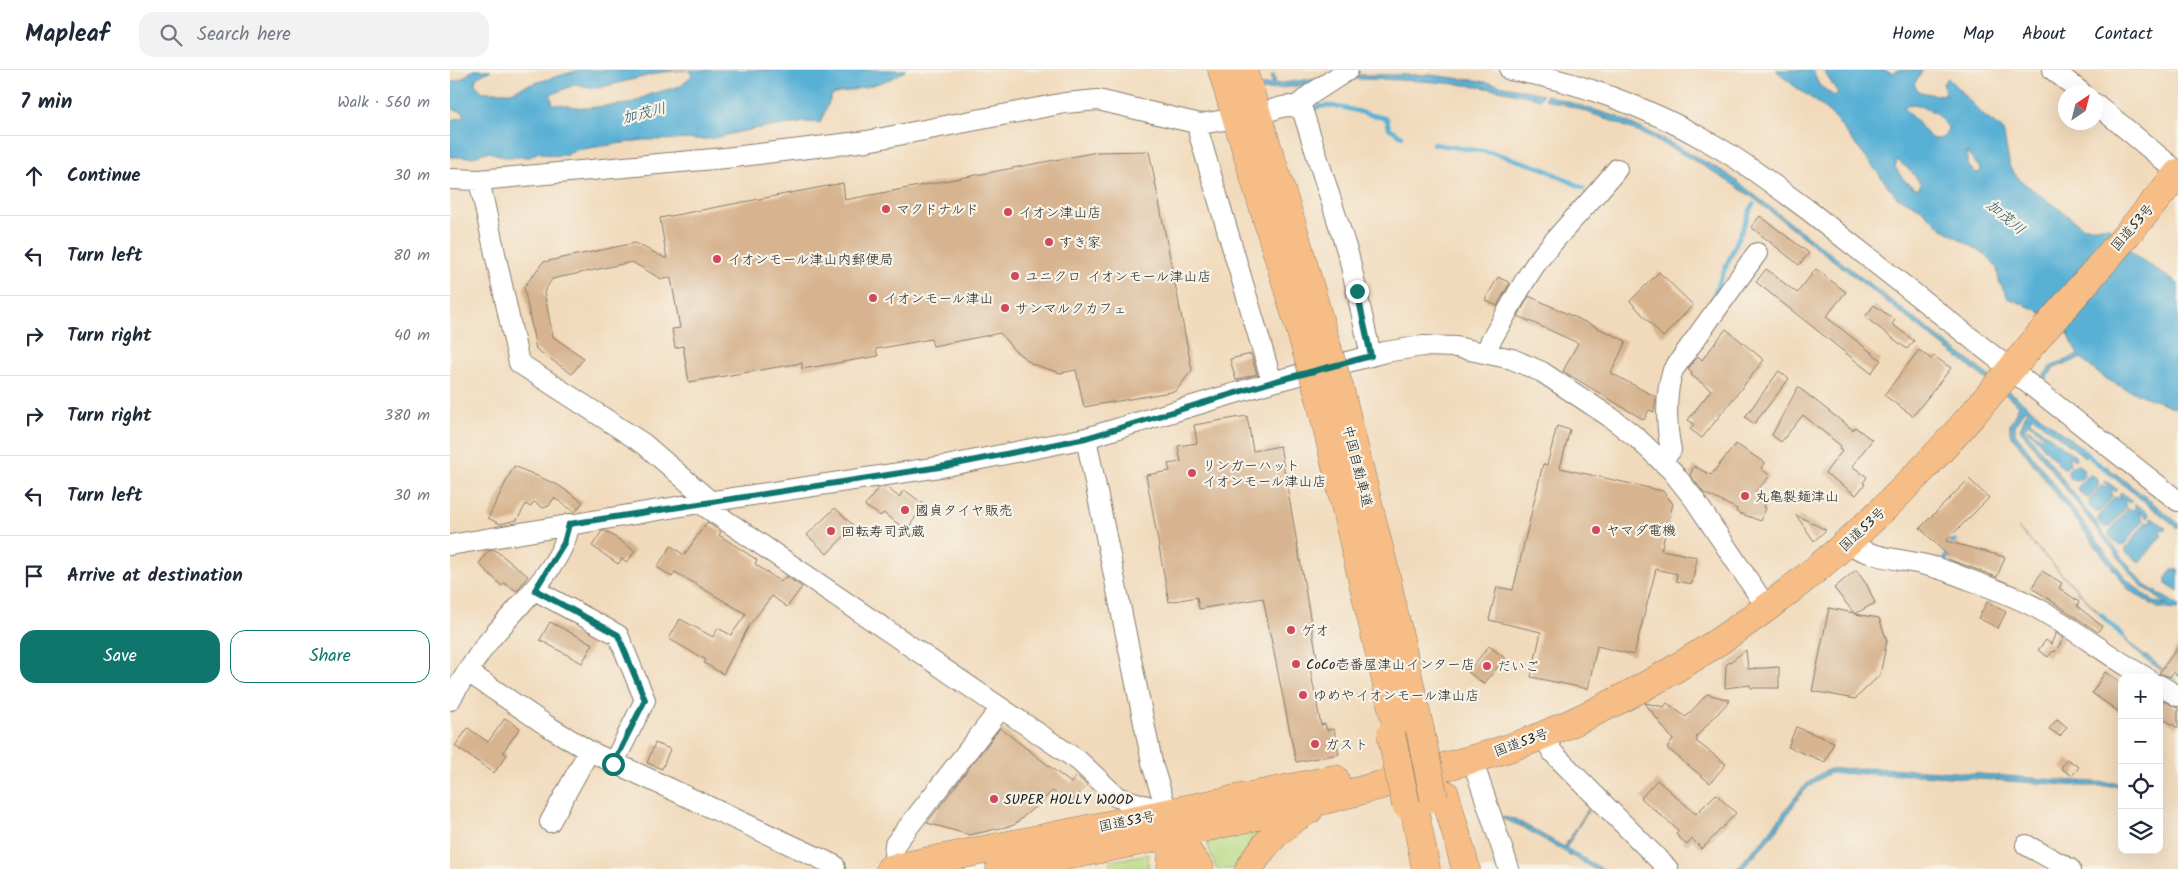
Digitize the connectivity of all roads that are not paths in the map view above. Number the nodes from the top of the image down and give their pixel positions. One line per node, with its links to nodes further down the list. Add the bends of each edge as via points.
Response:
1 (1222, 70): 9 (highway, 中国自動車道)
2 (1243, 70): 9 (highway, 中国自動車道)
3 (1348, 70): 7 (street)
4 (1510, 70): 18 (street, via 1542,75 1608,97 1707,140 1808,210)
5 (2053, 70): 6 (street)
6 (2073, 85)
7 (1298, 106): 9 (street); 17 (street, via 1303,112 1349,257)
8 (2103, 110): 12 (street)
9 (1246, 113): 10 (street); 40 (highway, 中国自動車道, bridge, via 1330,394 1374,572)
10 (1200, 124): 14 (street, via 1098,100 1065,103 866,141 725,158); 19 (street, via 1199,134)
11 (1617, 169): 16 (street, via 1539,259)
12 (2176, 175): 18 (highway, 国道53号)
13 (450, 179): 14 (street)
14 (479, 180): 23 (street, via 518,363 644,444)
15 (1757, 253): 21 (street, via 1673,370 1670,380 1670,450)
16 (1486, 353): 17 (street, via 1456,347 1423,346); 21 (street, via 1512,360 1557,382 1610,417)
17 (1371, 356): 19 (street)
18 (2013, 367): 22 (street); 25 (highway, 国道53号, via 1952,439)
19 (1272, 382): 20 (street)
20 (1086, 438): 23 (street, via 946,466); 42 (street, via 1154,767)
21 (1661, 461): 28 (street, via 1694,499)
22 (2178, 501)
23 (705, 502): 24 (street); 34 (street)
24 (569, 524): 26 (street); 27 (street, via 564,543)
25 (1847, 543): 28 (highway, 国道53号); 30 (street, via 1862,552 1946,571 2021,601)
26 (450, 545)
27 (535, 590): 29 (street, via 489,641); 38 (street, via 618,635 645,700)
28 (1767, 608): 35 (highway, 国道53号, via 1724,640 1669,673)
29 (468, 672): 33 (street); 36 (street)
30 (2141, 674)
31 (2163, 687): 32 (street)
32 (2178, 696)
33 (450, 700)
34 (1001, 708): 42 (street, via 1079,761 1117,797); 47 (street, via 895,844)
35 (1543, 736): 37 (highway, 国道53号); 57 (street, via 1553,753)
36 (589, 752): 38 (street); 41 (street)
37 (1463, 762): 39 (highway, 国道53号); 42 (highway, 国道53号, via 1353,776); 56 (street)
38 (613, 764): 46 (street)
39 (1357, 792): 42 (highway, 国道53号); 51 (highway, via 1295,817 1268,841)
40 (1424, 800): 52 (highway); 53 (highway, 中国自動車道); 54 (highway, 中国自動車道); 55 (highway)
41 (550, 822)
42 (1171, 823): 45 (highway, 国道53号); 47 (highway, 国道53号); 49 (highway); 50 (highway)
43 (2026, 845): 44 (street)
44 (2042, 863): 58 (street)
45 (1002, 868): 48 (highway, via 1064,863)
46 (836, 869)
47 (892, 869)
48 (1099, 869)
49 (1171, 869)
50 (1200, 869)
51 (1249, 869)
52 (1416, 869)
53 (1426, 869)
54 (1448, 869)
55 (1466, 869)
56 (1509, 869)
57 (1668, 869)
58 (2070, 869)

